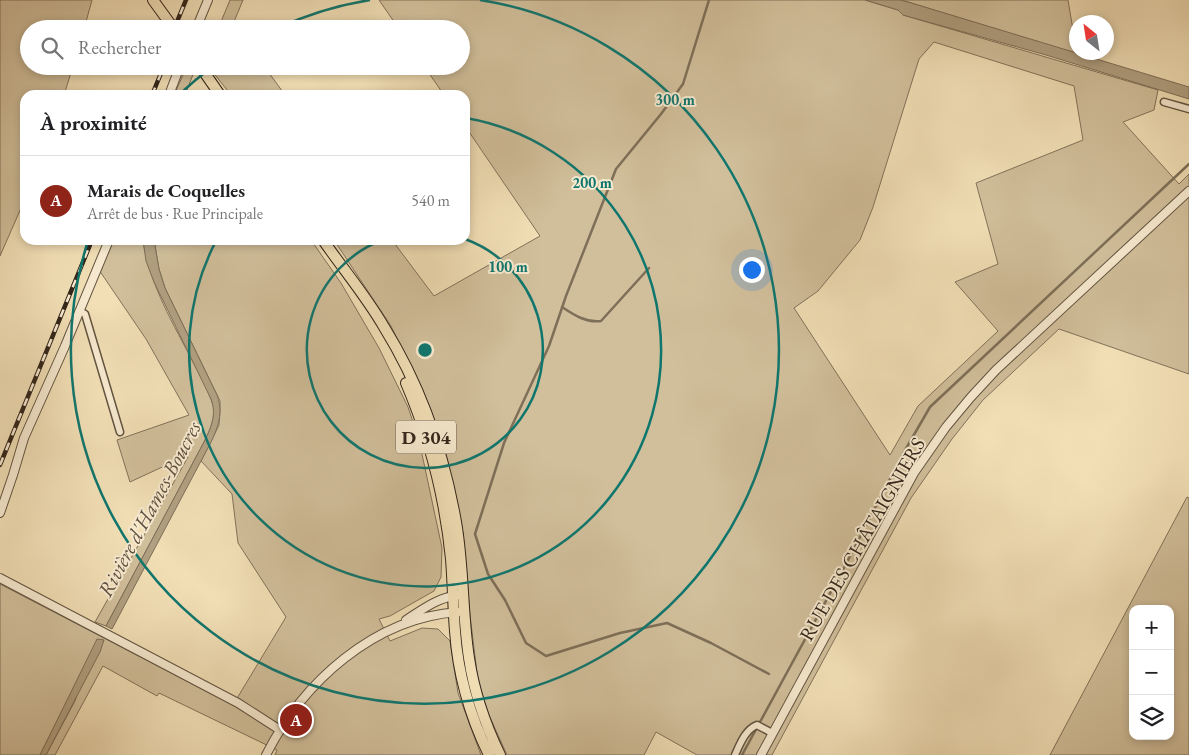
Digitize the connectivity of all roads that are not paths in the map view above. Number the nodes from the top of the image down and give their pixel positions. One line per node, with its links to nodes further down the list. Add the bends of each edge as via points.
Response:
1 (153, 0): 3 (main road)
2 (208, 0): 4 (street)
3 (167, 20)
4 (200, 20)
5 (176, 75): 7 (street)
6 (206, 75): 8 (main road)
7 (170, 90)
8 (217, 90)
9 (1164, 102): 10 (street)
10 (1189, 109)
11 (1189, 191): 25 (street, RUE DES CHÂTAIGNIERS, via 996,370 946,427 896,504)
12 (107, 245): 15 (street)
13 (327, 245): 14 (main road, D 304)
14 (349, 277): 19 (main road, D 304, via 388,332 429,423 454,514); 20 (main road, D 304, via 401,372 427,440 445,518)
15 (80, 311): 16 (street, via 85,314); 17 (street, via 24,438)
16 (120, 432)
17 (0, 513)
18 (0, 578): 24 (street, via 238,703)
19 (464, 595): 20 (street); 21 (main road, D 304)
20 (453, 596): 22 (main road, D 304); 23 (street, via 433,602)
21 (465, 611): 22 (street); 28 (main road, D 304, via 474,684)
22 (454, 612): 23 (street, via 419,618); 27 (main road, D 304, via 464,691)
23 (383, 634): 24 (street, via 325,675 297,704)
24 (280, 730): 26 (street)
25 (772, 733): 29 (street, via 757,724 748,731); 30 (street, RUE DES CHÂTAIGNIERS)
26 (266, 755)
27 (489, 755)
28 (500, 755)
29 (735, 755)
30 (761, 755)

